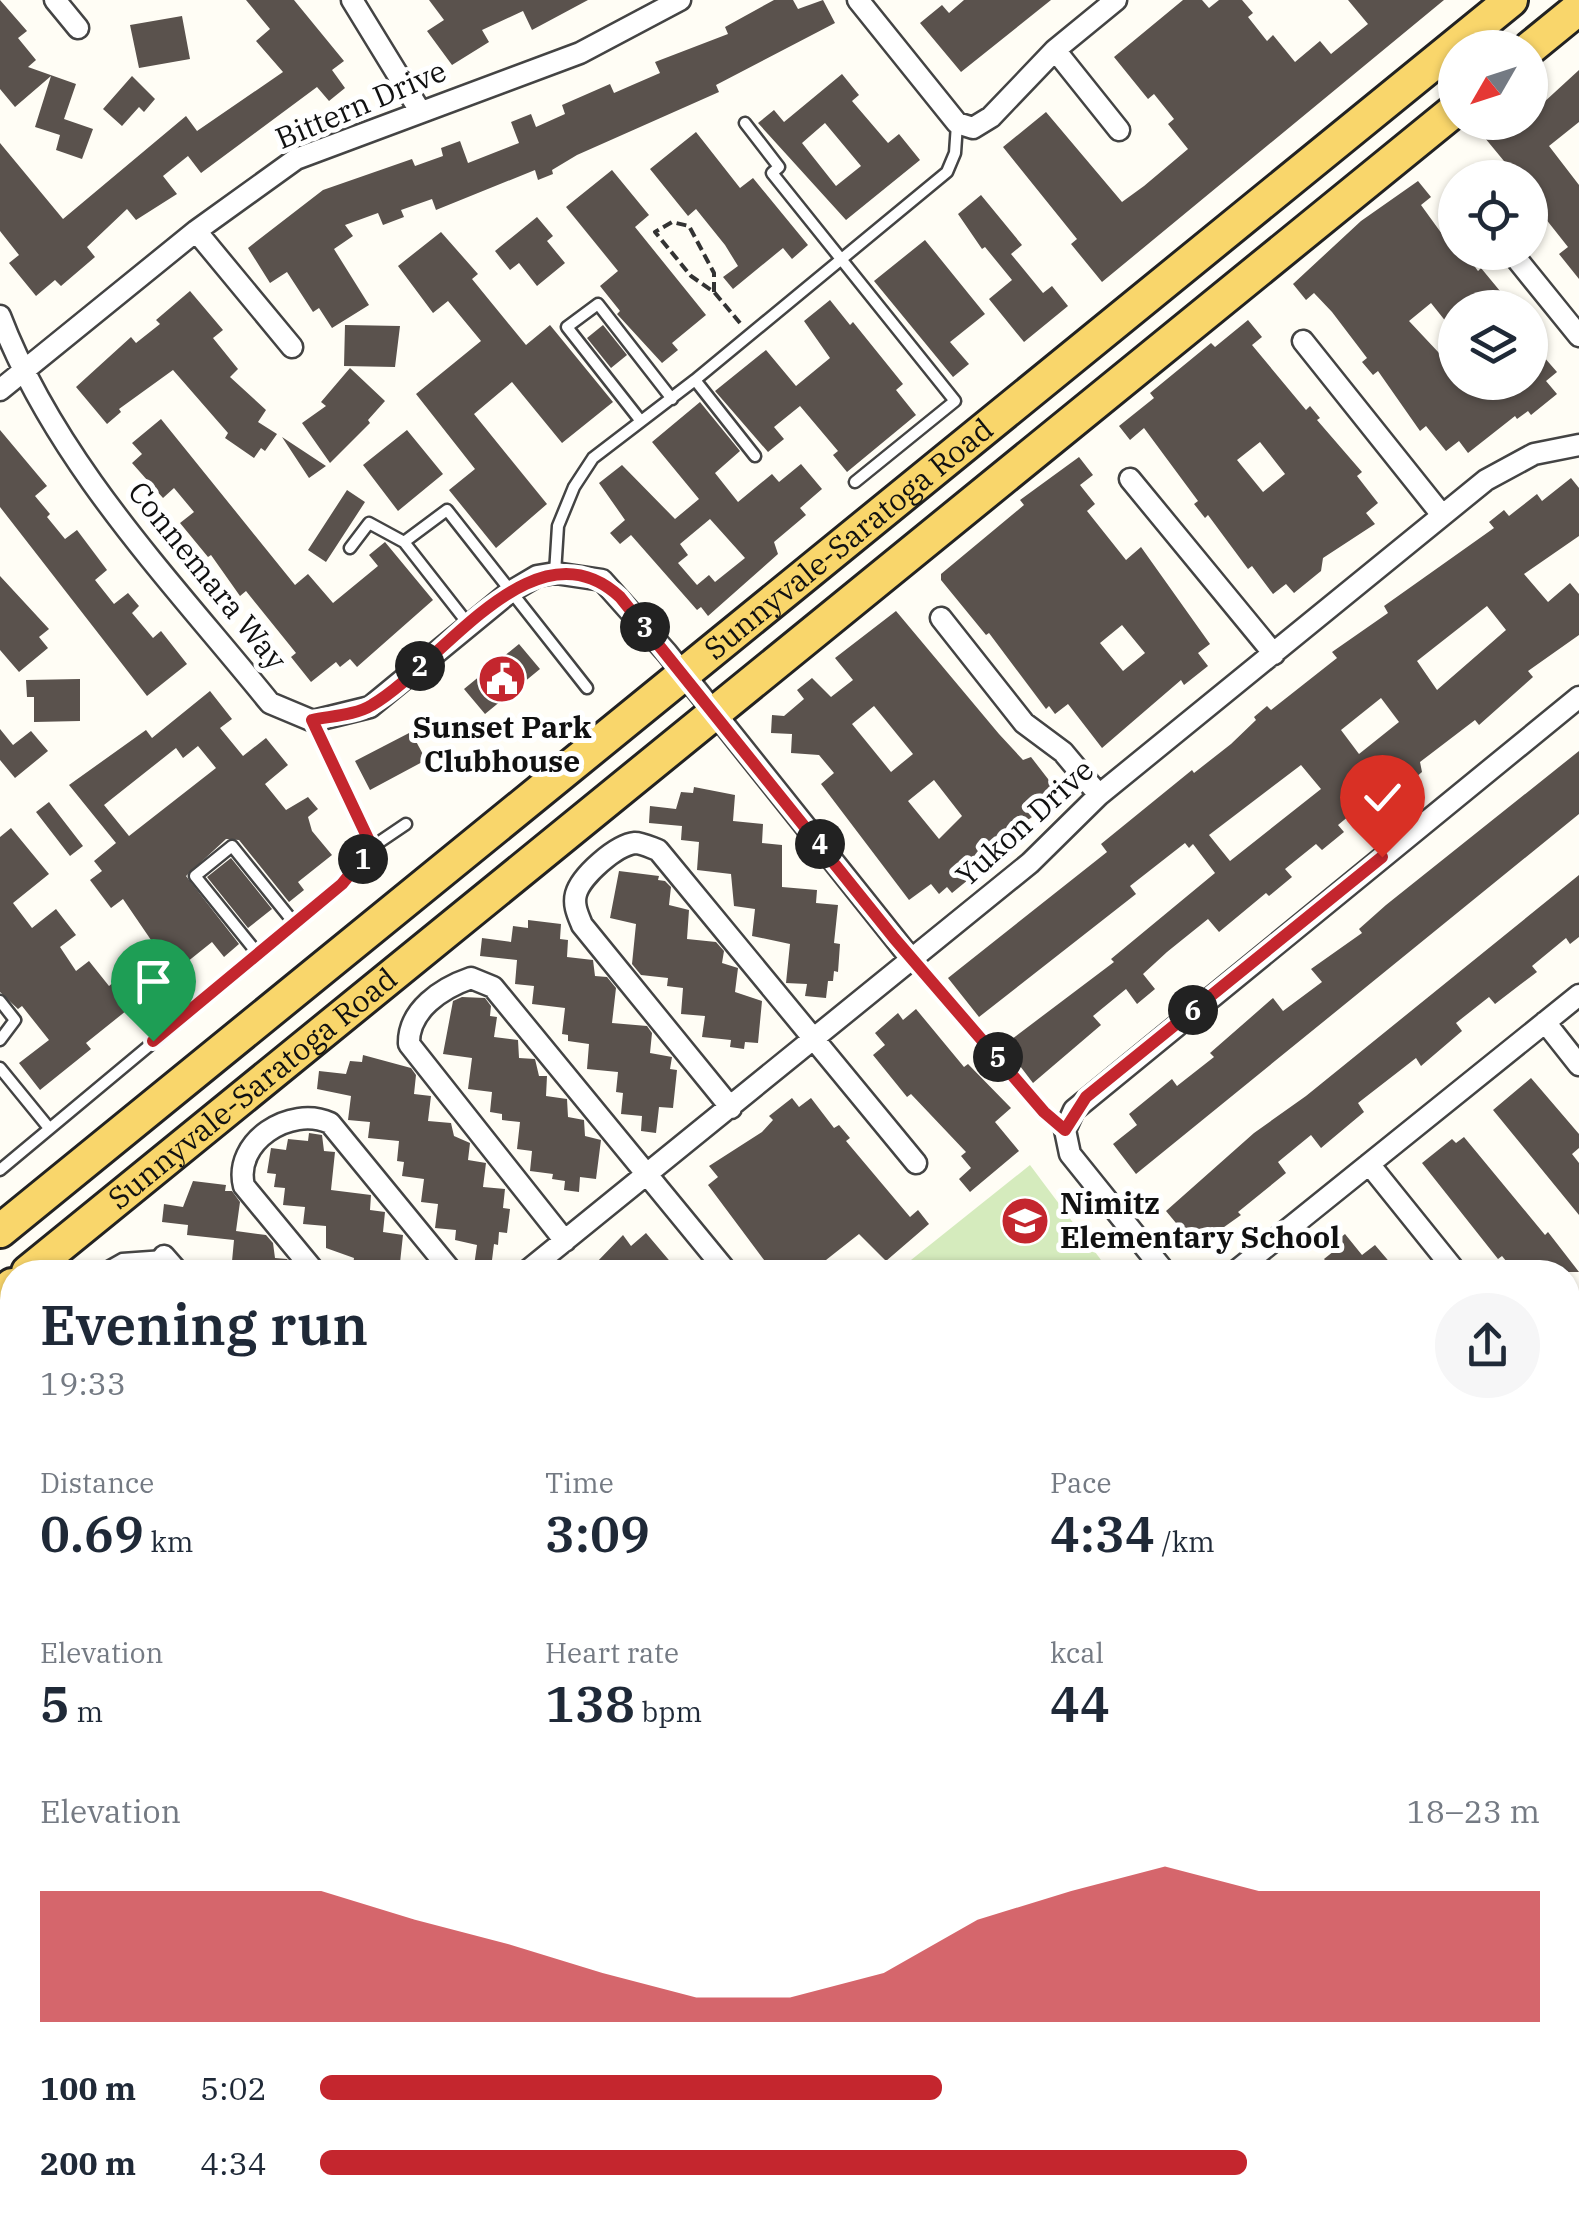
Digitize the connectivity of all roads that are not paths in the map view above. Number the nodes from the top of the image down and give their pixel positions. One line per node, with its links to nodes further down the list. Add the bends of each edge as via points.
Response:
1 (55, 0): 8 (street)
2 (352, 0): 11 (street)
3 (680, 0): 11 (street, Bittern Drive, via 580,53)
4 (858, 0): 13 (street)
5 (1116, 0): 10 (street)
6 (1511, 0): 40 (main road, Sunnyvale-Saratoga Road)
7 (1579, 8): 9 (main road)
8 (78, 28)
9 (1548, 33)
10 (1054, 50): 13 (street, via 992,117 973,128); 15 (street)
11 (420, 111): 16 (street, Bittern Drive, via 296,158)
12 (745, 123): 17 (lane, via 779,167 772,173)
13 (957, 123): 17 (lane, via 947,172)
14 (1438, 124): 43 (main road, Sunnyvale-Saratoga Road)
15 (1119, 130)
16 (196, 231): 22 (street); 23 (street, Bittern Drive)
17 (841, 260): 24 (lane); 31 (lane, via 956,401)
18 (1526, 270): 20 (street)
19 (0, 316): 23 (street, Connemara Way)
20 (1579, 336)
21 (1302, 341): 32 (street)
22 (292, 347)
23 (22, 372): 25 (street, Bittern Drive); 44 (street, Connemara Way, via 85,472 270,703)
24 (695, 380): 26 (lane); 29 (lane)
25 (0, 390)
26 (672, 398): 27 (lane); 27 (lane, via 598,304 567,328)
27 (640, 420): 35 (lane, via 593,458 574,487 558,526)
28 (1579, 445): 32 (street, Yukon Drive, via 1515,461)
29 (755, 456)
30 (1130, 478): 39 (street)
31 (855, 482)
32 (1442, 515): 39 (street, Yukon Drive)
33 (404, 542): 34 (lane, via 369,523); 36 (lane, via 447,510); 38 (lane)
34 (350, 548)
35 (556, 573): 36 (street); 40 (street, via 602,580)
36 (510, 592): 38 (street); 41 (lane)
37 (941, 618): 45 (street, via 1024,722 1062,752)
38 (470, 626): 44 (street, via 370,707)
39 (1274, 654): 45 (street, Yukon Drive)
40 (684, 675): 43 (street); 64 (main road, Sunnyvale-Saratoga Road)
41 (587, 688)
42 (1579, 697): 71 (street, via 1086,1097 1065,1130 1070,1154)
43 (715, 712): 50 (street); 66 (main road, Sunnyvale-Saratoga Road)
44 (312, 720): 47 (lane)
45 (1099, 795): 50 (street, Yukon Drive, via 1053,844)
46 (406, 824): 47 (lane)
47 (372, 847): 48 (lane)
48 (295, 924): 49 (lane); 49 (lane, via 232,846 195,876)
49 (258, 954): 59 (lane)
50 (912, 960): 55 (street, Yukon Drive)
51 (1579, 995): 53 (street)
52 (0, 1001): 54 (lane, via 16,1020)
53 (1545, 1022): 56 (street); 61 (street)
54 (0, 1040)
55 (814, 1040): 58 (street, Yukon Drive); 58 (street, via 658,850 637,842 620,849 576,892 582,925); 60 (street)
56 (1579, 1065)
57 (0, 1068): 59 (lane)
58 (731, 1108): 63 (street, Yukon Drive)
59 (48, 1128): 62 (lane)
60 (916, 1163)
61 (1369, 1164): 72 (street); 73 (street)
62 (0, 1170)
63 (648, 1175): 65 (street, Yukon Drive); 65 (street, via 493,987 470,978 452,984 417,1014 408,1028 409,1044); 70 (street)
64 (0, 1231)
65 (564, 1241): 69 (street, Yukon Drive)
66 (43, 1260)
67 (306, 1260): 68 (street, via 244,1186 240,1168 244,1154 289,1118 310,1114 330,1124)
68 (442, 1260)
69 (541, 1260)
70 (717, 1260)
71 (1155, 1260)
72 (1249, 1260)
73 (1446, 1260)

